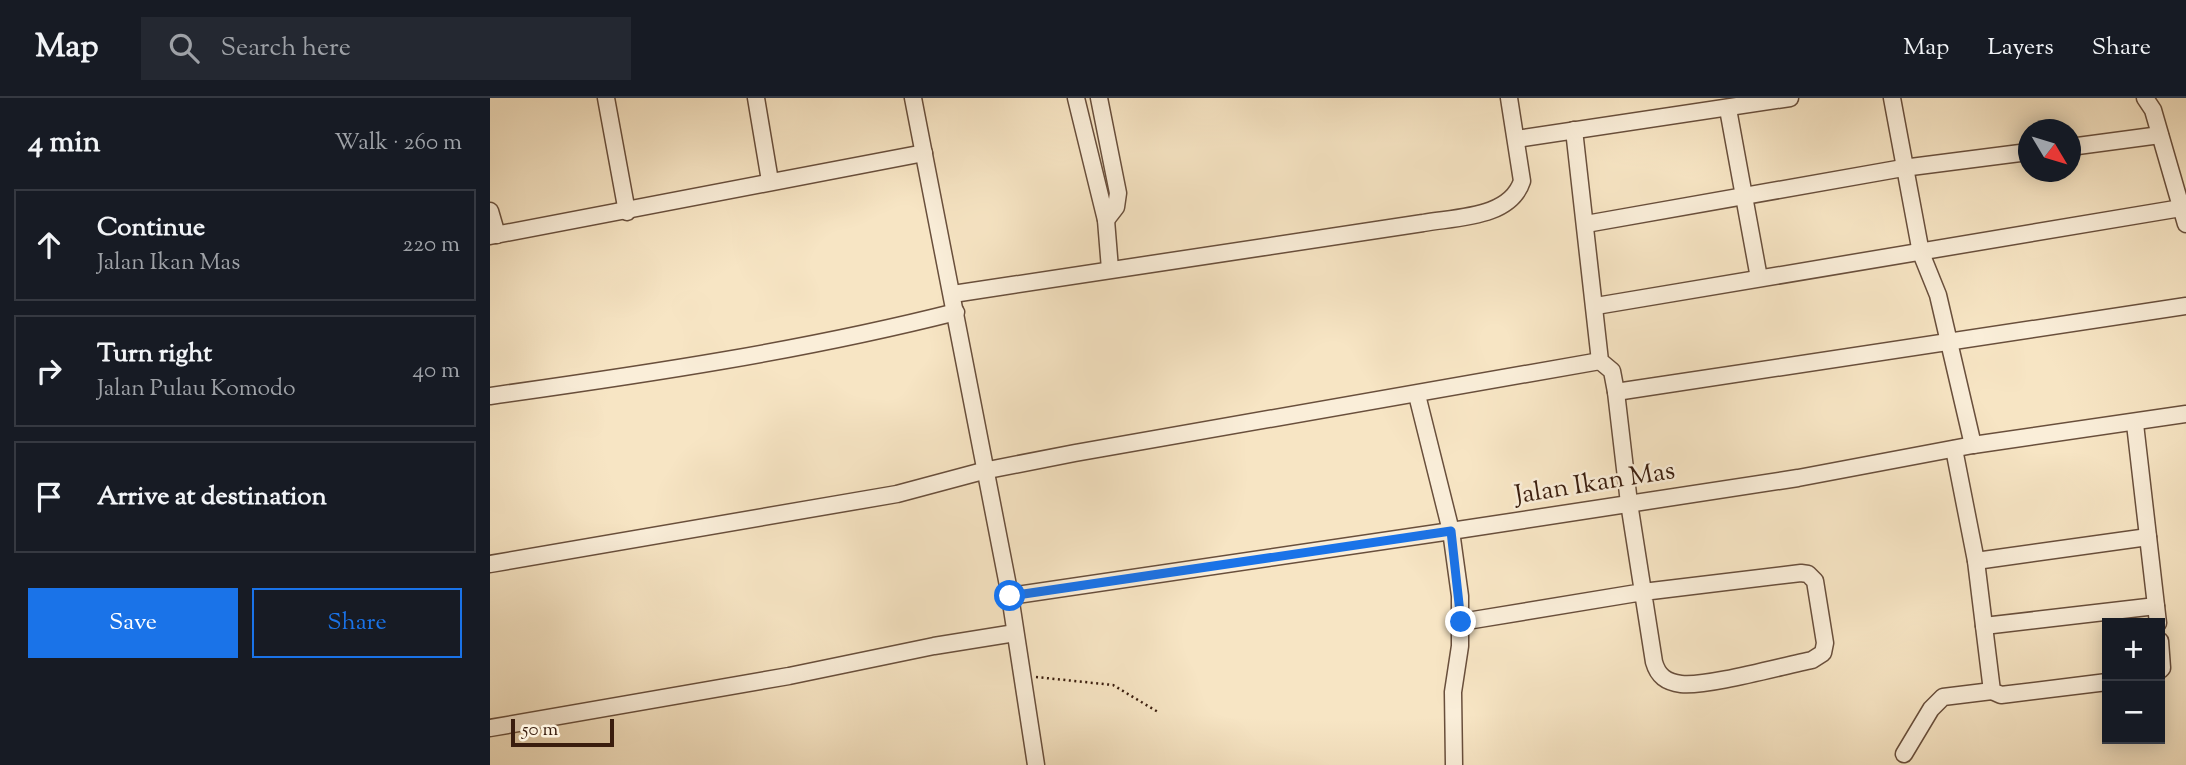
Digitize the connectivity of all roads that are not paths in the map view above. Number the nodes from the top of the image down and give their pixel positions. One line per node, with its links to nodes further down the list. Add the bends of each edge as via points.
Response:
1 (606, 98): 21 (street)
2 (756, 98): 18 (street)
3 (913, 98): 15 (street)
4 (1076, 98): 23 (street)
5 (1099, 98): 23 (street, via 1118,194 1116,207)
6 (1510, 98): 13 (street)
7 (1790, 98): 10 (street)
8 (1892, 98): 17 (street)
9 (2145, 98): 12 (street)
10 (1728, 109): 11 (street); 19 (street)
11 (1574, 130): 13 (street); 24 (street)
12 (2160, 135): 14 (street); 22 (street)
13 (1517, 139): 27 (street, via 1522,181 1518,194 1495,209)
14 (2081, 146)
15 (924, 153): 18 (street); 29 (street)
16 (2018, 153): 17 (street)
17 (1903, 168): 19 (street); 26 (street)
18 (770, 181): 21 (street)
19 (1746, 195): 24 (street); 28 (street)
20 (490, 211): 25 (street)
21 (627, 212): 25 (street)
22 (2184, 216): 26 (street)
23 (1106, 220): 27 (street)
24 (1586, 224): 30 (street)
25 (493, 236)
26 (1921, 253): 28 (street); 33 (street, via 1934,280)
27 (1111, 269): 29 (street)
28 (1759, 278): 30 (street)
29 (953, 294): 32 (street)
30 (1596, 306): 34 (street)
31 (2186, 306): 33 (street)
32 (956, 312): 37 (street, via 699,366); 42 (street)
33 (1949, 341): 35 (street); 40 (street)
34 (1600, 361): 35 (street, via 1612,372); 36 (street)
35 (1616, 392): 43 (street)
36 (1417, 394): 42 (street); 44 (street)
37 (490, 396)
38 (2186, 414): 39 (street, Jalan Ikan Mas)
39 (2135, 424): 40 (street, Jalan Ikan Mas); 45 (street)
40 (1973, 445): 41 (street, Jalan Ikan Mas)
41 (1954, 449): 43 (street, Jalan Ikan Mas); 46 (street)
42 (984, 471): 47 (street, via 897,494); 49 (street)
43 (1629, 503): 44 (street, Jalan Ikan Mas); 48 (street)
44 (1451, 531): 49 (street, Jalan Ikan Mas); 52 (street)
45 (2148, 537): 46 (street); 50 (street)
46 (1976, 561): 53 (street)
47 (490, 564)
48 (1643, 592): 48 (street, via 1808,574 1815,581 1823,653 1812,660 1696,684 1672,682 1656,670); 52 (street)
49 (1010, 596): 54 (street)
50 (2156, 606): 51 (street); 53 (street)
51 (2157, 618)
52 (1461, 622): 60 (street, via 1453,692)
53 (1984, 626): 56 (street)
54 (1015, 633): 57 (street); 59 (street)
55 (2102, 683): 56 (street, via 2001,695)
56 (1992, 691): 58 (street, via 1943,697)
57 (490, 728)
58 (1904, 754)
59 (1036, 765)
60 (1454, 765)

